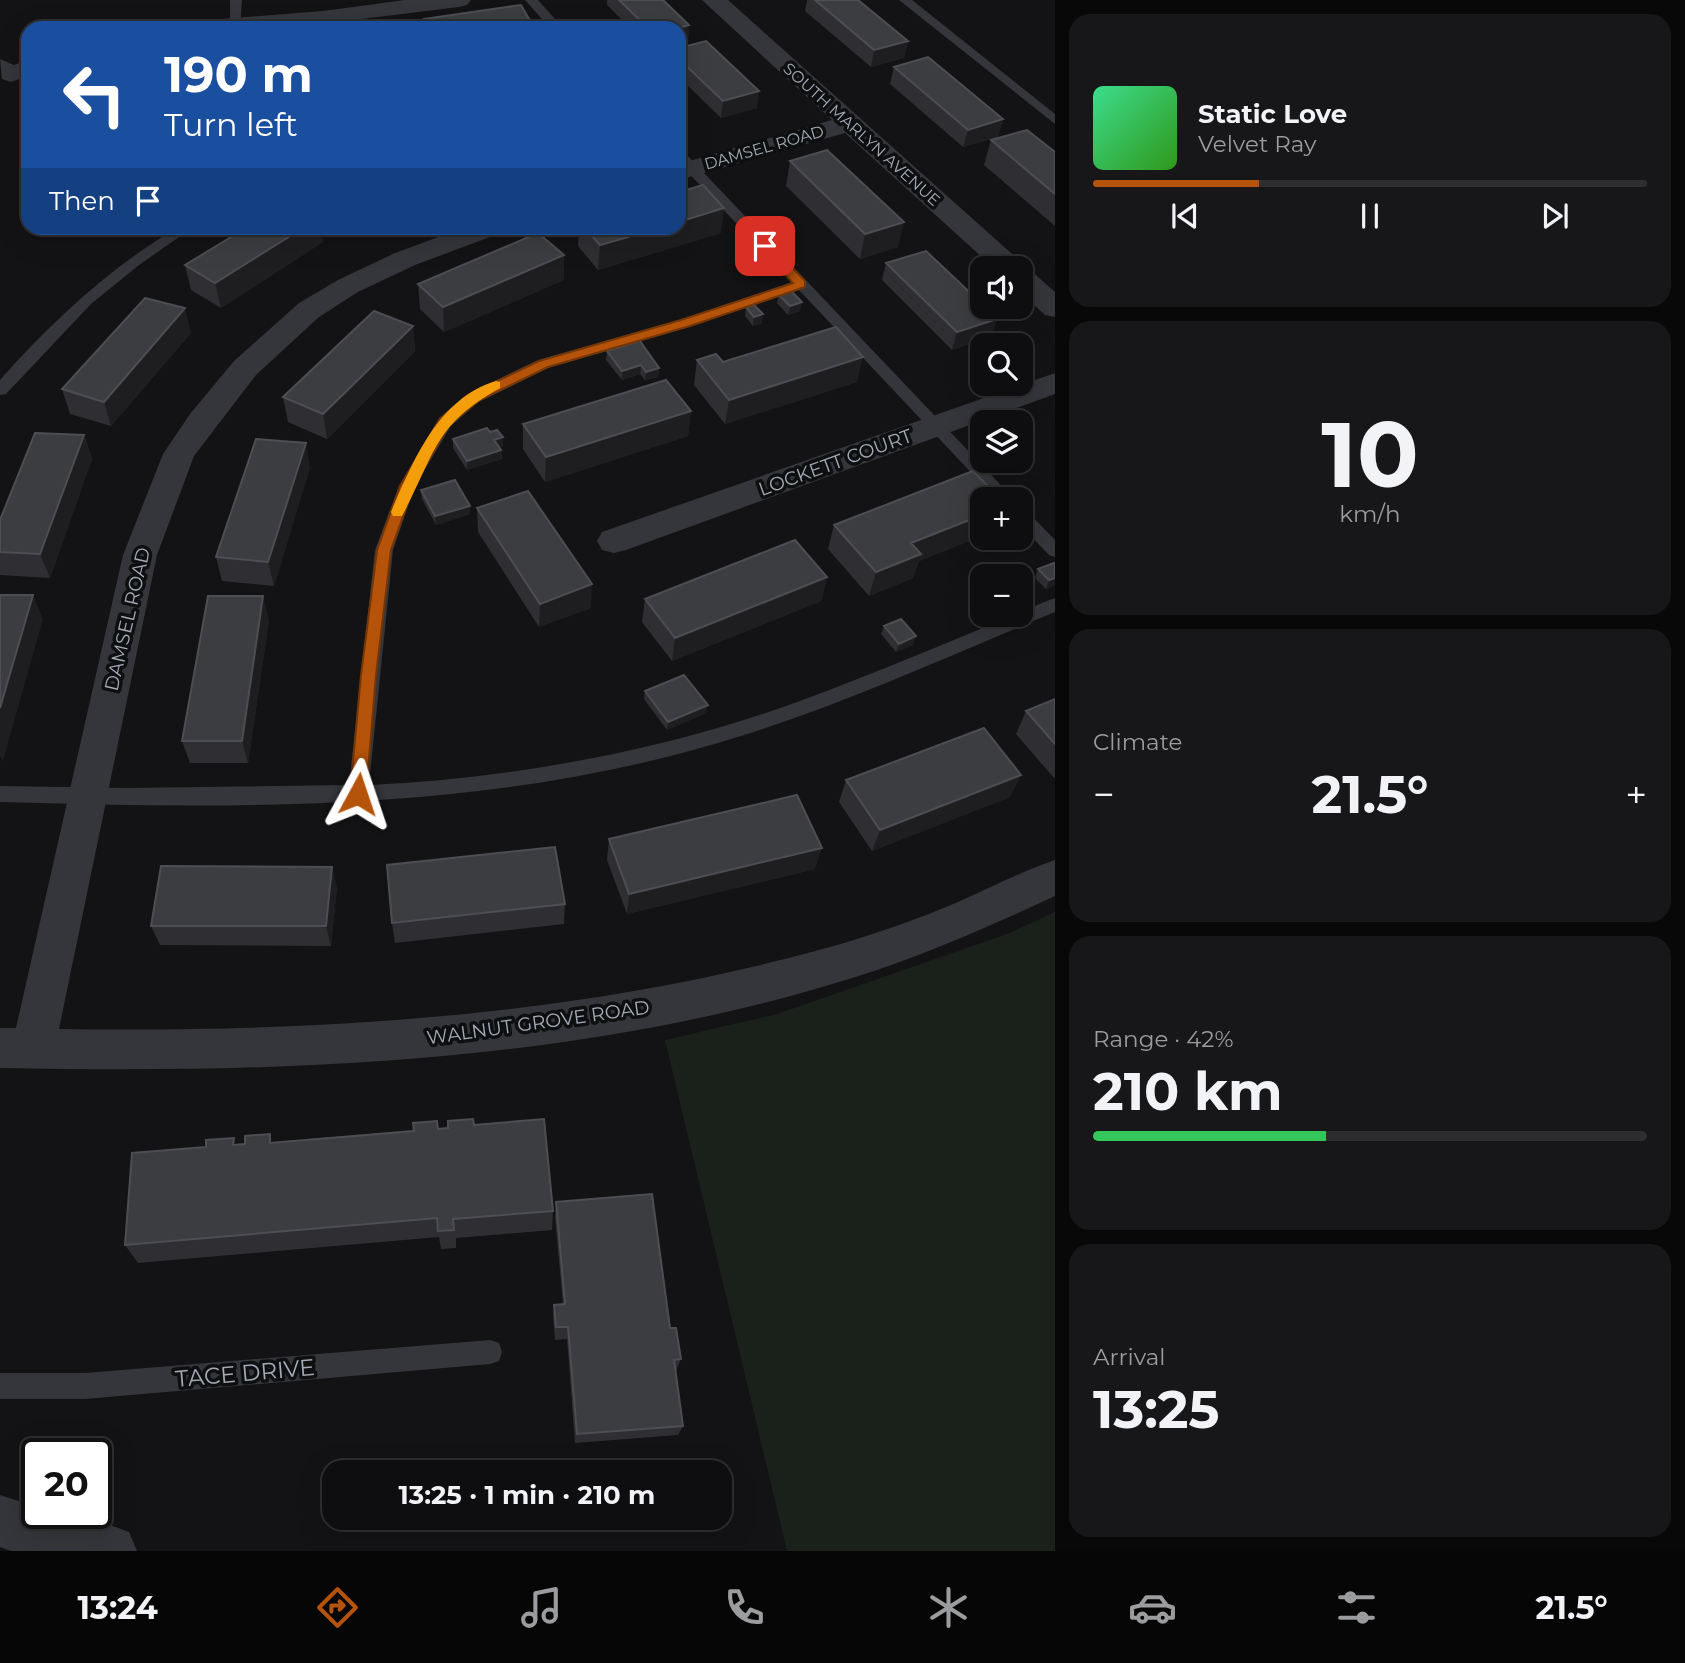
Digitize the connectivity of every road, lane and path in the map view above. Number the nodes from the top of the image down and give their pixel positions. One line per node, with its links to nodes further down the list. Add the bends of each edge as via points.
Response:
1 (236, 0): 6 (lane)
2 (460, 0): 7 (street)
3 (531, 0): 8 (lane)
4 (714, 0): 10 (street, SOUTH MARLYN AVENUE)
5 (905, 0): 9 (lane)
6 (236, 21)
7 (280, 21)
8 (550, 21)
9 (1055, 120)
10 (850, 122): 11 (street, DAMSEL ROAD); 15 (street, SOUTH MARLYN AVENUE)
11 (686, 164)
12 (686, 168): 16 (lane)
13 (175, 235): 20 (lane, via 100,289)
14 (469, 235): 29 (street, DAMSEL ROAD, via 405,259 309,310 245,368 179,454 140,555)
15 (998, 256)
16 (801, 284): 21 (lane); 28 (lane, via 543,364 473,398 444,422 407,486 384,550)
17 (1033, 288): 18 (street)
18 (1055, 308)
19 (1055, 383): 21 (street, LOCKETT COURT)
20 (0, 390)
21 (937, 426): 22 (lane); 24 (street, LOCKETT COURT)
22 (995, 487)
23 (1033, 528): 25 (lane)
24 (614, 541)
25 (1055, 551)
26 (1055, 605): 28 (lane, via 798,709 729,732 652,752 491,781)
27 (0, 794): 29 (lane)
28 (358, 794): 29 (lane)
29 (87, 797): 31 (street, DAMSEL ROAD)
30 (1055, 877): 31 (street, WALNUT GROVE ROAD, via 947,926 824,967 615,1014 386,1041 244,1048)
31 (17, 1049)
32 (490, 1352): 33 (lane, TACE DRIVE, via 85,1386)
33 (0, 1386)
34 (0, 1521): 35 (street, via 63,1542)
35 (110, 1551)

